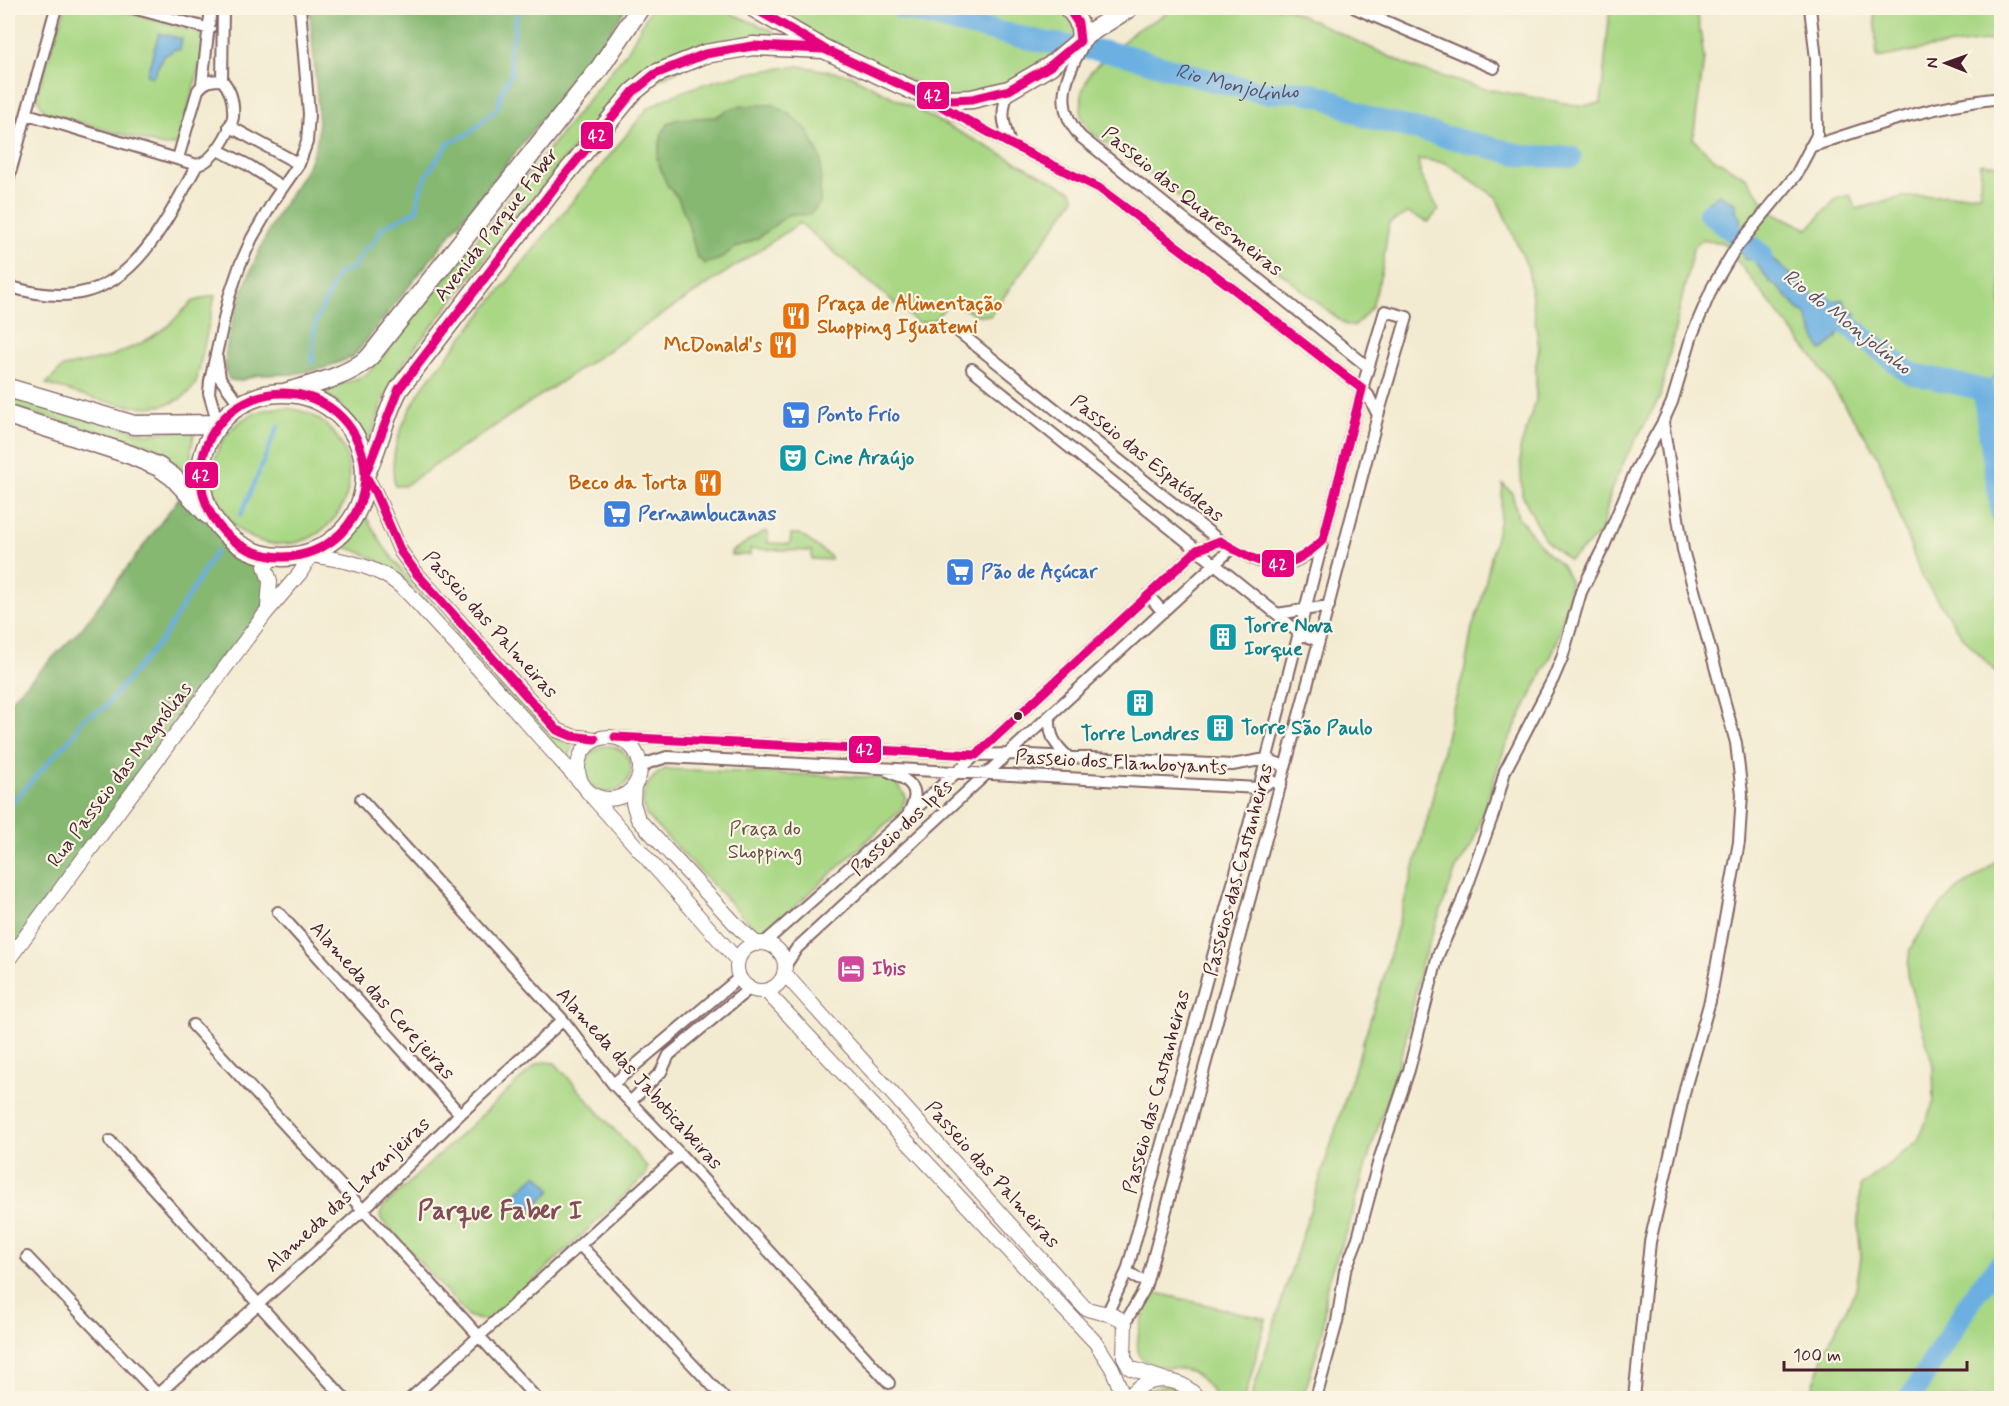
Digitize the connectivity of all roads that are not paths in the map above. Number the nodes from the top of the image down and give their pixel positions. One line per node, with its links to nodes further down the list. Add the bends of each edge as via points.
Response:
1 (54, 8): 22 (street)
2 (133, 8): 13 (street)
3 (211, 8): 13 (street)
4 (222, 8): 17 (street)
5 (300, 8): 29 (street, via 309,114 307,142)
6 (640, 8): 40 (main road, Avenida Parque Faber, via 599,69 369,359 337,378)
7 (754, 8): 15 (main road)
8 (1068, 8): 14 (main road, via 1078,18)
9 (1107, 8): 14 (main road)
10 (1129, 8): 14 (main road)
11 (1355, 8): 16 (street)
12 (1810, 8): 26 (street, via 1817,125 1817,135)
13 (210, 29): 18 (street)
14 (1085, 38): 20 (main road, via 1050,66); 36 (street, Passeio das Quaresmeiras, via 1065,86 1065,108 1071,126)
15 (824, 49): 19 (main road); 46 (main road, Avenida Parque Faber, via 753,46 705,54 644,81 551,192 411,372 392,401)
16 (1494, 68)
17 (222, 80): 18 (street); 23 (street, via 231,98)
18 (202, 84): 28 (street)
19 (912, 90): 20 (main road, via 952,99 972,99); 25 (street, Passeio das Quaresmeiras)
20 (1009, 90): 25 (street, via 1002,112)
21 (2001, 98): 26 (street, via 1930,109)
22 (27, 114): 24 (street); 28 (street)
23 (229, 126): 27 (street); 29 (street)
24 (12, 143): 31 (street)
25 (1010, 144): 39 (street, Passeio das Quaresmeiras, via 1099,188)
26 (1810, 147): 44 (street, via 1796,175 1735,249 1713,286)
27 (218, 150): 30 (street, via 212,158); 32 (street)
28 (178, 158): 30 (street)
29 (299, 164): 32 (street)
30 (196, 165): 33 (street, via 150,244 116,280 88,292 55,296)
31 (8, 180)
32 (282, 187): 35 (street, via 240,265)
33 (8, 286)
34 (959, 333): 49 (street, Passeio das Espatódeas)
35 (216, 352): 41 (street, via 220,378); 45 (street, via 209,393)
36 (1368, 367): 39 (street); 43 (street, Passeios das Castanheiras, via 1385,311 1407,317)
37 (972, 369): 51 (street, Passeio das Espatódeas)
38 (8, 388): 45 (main road, via 134,425)
39 (1362, 389): 43 (street); 48 (street, Passeio das Castanheiras)
40 (284, 393): 41 (main road, via 261,396); 46 (main road, via 312,398 341,417 360,447)
41 (240, 405): 45 (main road)
42 (8, 415): 47 (main road, via 159,467)
43 (1378, 416): 56 (street, Passeios das Castanheiras)
44 (1663, 422): 133 (street, via 1636,470 1581,592 1553,678 1505,771 1461,904 1438,955 1409,1070 1345,1271 1337,1322); 134 (street, via 1683,550 1736,743 1742,794 1739,842 1710,1001 1650,1242)
45 (218, 424): 47 (main road, via 204,454 202,474)
46 (365, 476): 52 (main road, via 362,497 352,520); 71 (street, Passeio das Palmeiras, via 400,552 417,574 557,730)
47 (211, 519): 53 (main road, via 238,543)
48 (1323, 540): 50 (street, Passeio das Espatódeas, via 1307,556 1282,565 1256,562); 55 (street, Passeio das Castanheiras)
49 (1220, 541): 50 (street, Passeio das Espatódeas); 51 (street)
50 (1232, 548): 54 (street, Passeio dos Ipês)
51 (1197, 550): 54 (street, Passeio das Espatódeas); 57 (street, Passeio dos Ipês)
52 (311, 555): 53 (main road); 61 (street, Rua Passeio das Magnólias); 89 (street, Passeio das Palmeiras, via 366,568 387,576 399,586)
53 (274, 556): 61 (street, Rua Passeio das Magnólias, via 265,566 271,590)
54 (1215, 564): 60 (street, Passeio dos Ipês); 62 (street, Passeio das Espatódeas)
55 (1314, 577): 56 (street); 59 (street, Passeio das Castanheiras)
56 (1335, 582): 58 (street, Passeios das Castanheiras)
57 (1148, 596): 60 (street); 65 (street, Passeio dos Ipês)
58 (1329, 606): 59 (street); 64 (street, Passeios das Castanheiras)
59 (1306, 610): 62 (street); 63 (street, Passeio das Castanheiras)
60 (1163, 612): 66 (street, Passeio dos Ipês)
61 (265, 614): 98 (street, Rua Passeio das Magnólias)
62 (1277, 614): 63 (street, Passeio das Espatódeas)
63 (1300, 634): 64 (street); 77 (street, Passeio das Castanheiras)
64 (1320, 641): 79 (street, Passeios das Castanheiras)
65 (1050, 686): 66 (street); 68 (street, Passeio dos Ipês)
66 (1061, 706): 67 (street, Passeio dos Ipês)
67 (1050, 716): 69 (street, Passeio dos Ipês); 76 (street, via 1050,735)
68 (1012, 722): 69 (street); 74 (street, Passeio dos Ipês)
69 (1029, 735): 73 (street, Passeio dos Ipês)
70 (615, 737): 71 (street); 72 (street, Passeio dos Flamboyants); 81 (street, via 632,746 638,755)
71 (595, 739): 89 (street, via 581,752 578,762 577,772)
72 (932, 753): 74 (street, Passeio dos Flamboyants); 82 (street, via 936,763)
73 (1009, 754): 74 (street, Passeio dos Flamboyants); 75 (street, Passeio dos Flamboyants); 84 (street, Passeio dos Ipês)
74 (976, 755): 83 (street, Passeio dos Ipês)
75 (1042, 756): 76 (street, Passeio dos Flamboyants); 85 (street, via 1041,764)
76 (1068, 757): 78 (street, Passeio dos Flamboyants)
77 (1266, 759): 78 (street, Passeio dos Flamboyants); 79 (street); 90 (street, Passeio das Castanheiras)
78 (1232, 765): 88 (street)
79 (1285, 766): 86 (street, Passeios das Castanheiras)
80 (880, 768): 81 (street, Passeio dos Flamboyants, via 667,757 648,763); 82 (street, Passeio dos Flamboyants); 95 (street, via 912,784 915,794)
81 (639, 771): 87 (street)
82 (930, 771): 83 (street, Passeio dos Flamboyants)
83 (956, 773): 84 (street, Passeio dos Flamboyants); 91 (street, Passeio dos Ipês)
84 (987, 774): 85 (street, Passeio dos Flamboyants); 94 (street, Passeio dos Ipês)
85 (1048, 777): 88 (street, Passeio dos Flamboyants)
86 (1281, 785): 90 (street, Passeio dos Flamboyants, via 1272,782); 93 (street, Passeios das Castanheiras)
87 (634, 786): 89 (street, via 627,794 606,800); 97 (street, via 638,819 740,929)
88 (1229, 786): 90 (street, Passeio dos Flamboyants)
89 (584, 787): 99 (street, Passeio das Palmeiras)
90 (1257, 793): 93 (street); 116 (street, Passeio das Castanheiras)
91 (931, 795): 94 (street); 95 (street, Passeio dos Ipês)
92 (362, 799): 104 (street, Alameda das Jaboticabeiras)
93 (1275, 806): 117 (street, Passeios das Castanheiras)
94 (946, 811): 100 (street, Passeio dos Ipês, via 797,948)
95 (906, 817): 97 (street, Passeio dos Ipês)
96 (278, 912): 110 (street, Alameda das Cerejeiras)
97 (761, 944): 99 (street, via 745,950); 100 (street, via 771,945 781,954)
98 (8, 960)
99 (738, 961): 101 (street)
100 (785, 970): 103 (street, via 778,985); 119 (street, Passeio das Palmeiras, via 1085,1308)
101 (740, 977): 102 (street); 106 (street)
102 (750, 988): 103 (street); 107 (street)
103 (766, 991): 122 (street, Passeio das Palmeiras)
104 (563, 1020): 108 (street, Alameda das Jaboticabeiras); 110 (street, Alameda das Laranjeiras)
105 (193, 1024): 113 (street)
106 (659, 1044): 107 (street); 108 (street)
107 (669, 1055): 109 (street, via 661,1072)
108 (613, 1084): 109 (street, Alameda das Jaboticabeiras)
109 (630, 1102): 112 (street, Alameda das Jaboticabeiras)
110 (460, 1114): 113 (street, Alameda das Laranjeiras)
111 (110, 1141): 118 (street)
112 (680, 1154): 114 (street); 124 (street, Alameda das Jaboticabeiras)
113 (362, 1211): 118 (street, Alameda das Laranjeiras); 121 (street)
114 (580, 1245): 121 (street); 129 (street)
115 (27, 1257): 125 (street)
116 (1127, 1271): 117 (street); 119 (street, Passeio das Castanheiras)
117 (1147, 1281): 120 (street, Passeios das Castanheiras)
118 (258, 1303): 125 (street, Alameda das Laranjeiras); 126 (street)
119 (1101, 1313): 120 (street, Passeio das Palmeiras, via 1118,1316); 122 (street, via 1093,1327)
120 (1125, 1323): 123 (street, via 1126,1364)
121 (479, 1337): 127 (street); 128 (street)
122 (1096, 1343): 130 (street, Passeio das Palmeiras)
123 (1166, 1380): 131 (street, via 1149,1382); 132 (street, via 1185,1386)
124 (889, 1383)
125 (160, 1396)
126 (344, 1398)
127 (411, 1398)
128 (536, 1398)
129 (724, 1398)
130 (1124, 1398)
131 (1128, 1398)
132 (1198, 1398)
133 (1316, 1398)
134 (1634, 1398)

